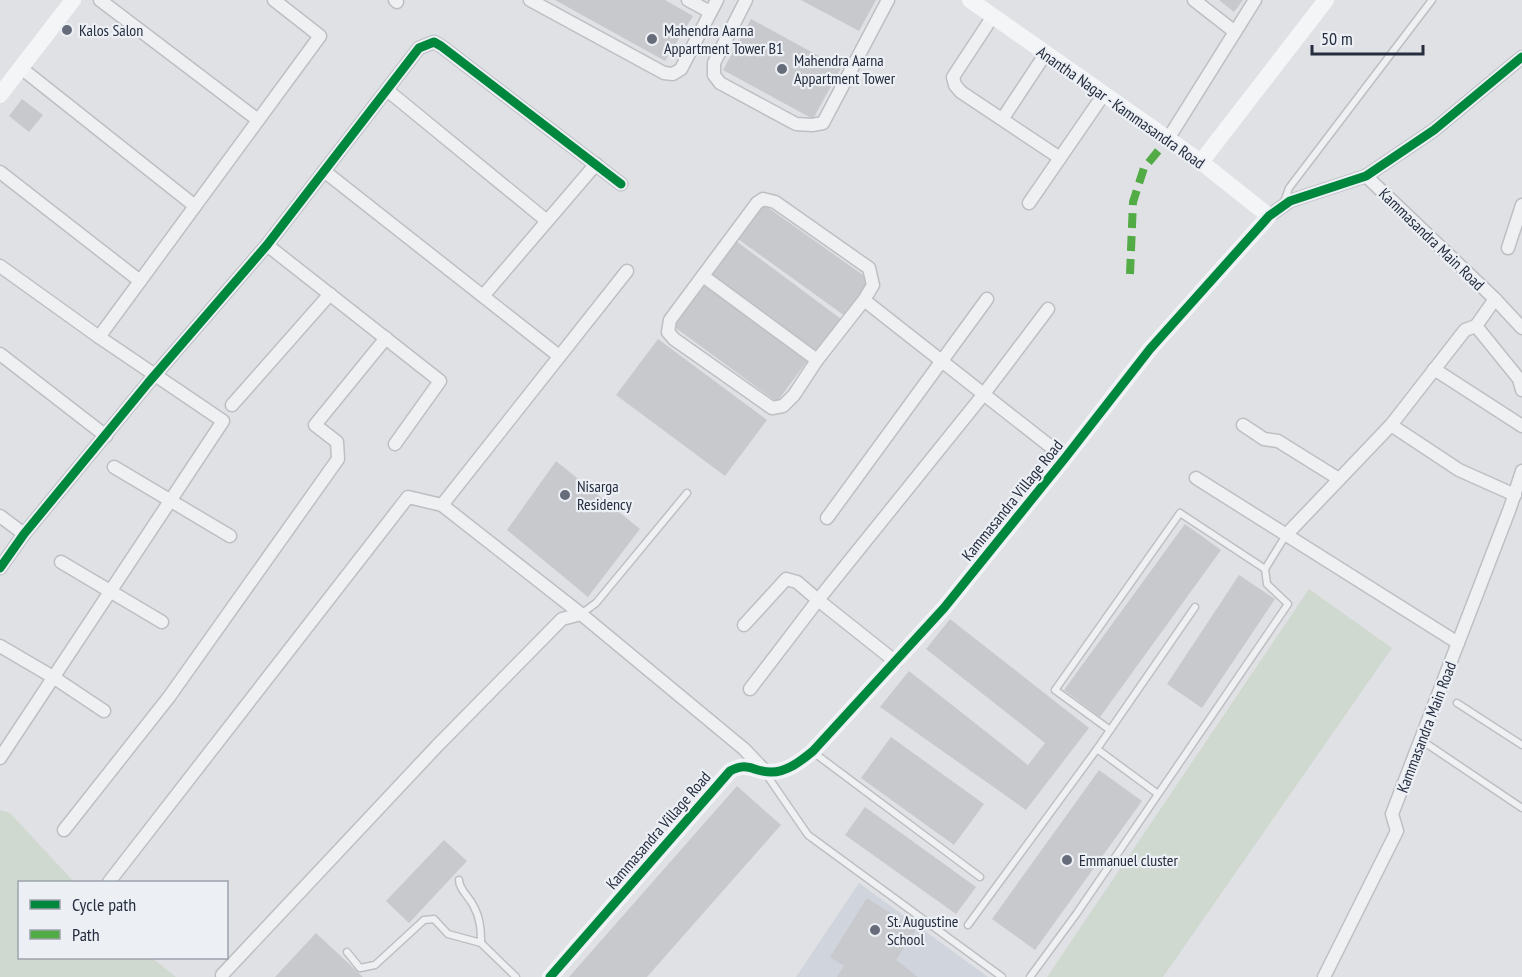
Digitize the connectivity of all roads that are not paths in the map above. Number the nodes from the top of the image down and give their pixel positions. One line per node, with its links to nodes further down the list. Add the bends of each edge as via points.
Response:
1 (73, 0): 19 (street)
2 (100, 0): 24 (street)
3 (274, 0): 24 (street, via 320,36)
4 (530, 0): 14 (street, via 664,73 673,74 681,69)
5 (687, 0): 14 (street)
6 (717, 0): 14 (street)
7 (746, 0): 8 (street, via 714,63 714,75 720,83 796,124 812,125 823,123)
8 (888, 0)
9 (970, 0): 15 (street, Anantha Nagar - Kammasandra Road)
10 (1194, 0): 16 (street)
11 (1255, 0): 16 (street)
12 (1326, 0): 27 (street)
13 (1432, 0): 34 (lane, via 1289,188)
14 (710, 12)
15 (993, 16): 17 (street, Anantha Nagar - Kammasandra Road); 23 (street, via 954,77 961,92)
16 (1235, 32): 25 (street)
17 (1046, 53): 21 (street, Anantha Nagar - Kammasandra Road); 23 (street)
18 (1522, 57): 31 (street, Kammasandra Village Road, via 1434,130)
19 (21, 68): 22 (street); 35 (street)
20 (387, 90): 28 (street, via 419,48 434,42); 29 (street); 38 (street)
21 (1104, 94): 25 (street, Anantha Nagar - Kammasandra Road); 26 (street)
22 (0, 95)
23 (1003, 118): 26 (street)
24 (258, 120): 35 (street)
25 (1168, 139): 27 (street, Anantha Nagar - Kammasandra Road)
26 (1060, 158): 33 (street)
27 (1201, 162): 37 (street, Anantha Nagar - Kammasandra Road)
28 (596, 164): 32 (street); 38 (street)
29 (324, 171): 39 (street); 46 (street)
30 (0, 172): 44 (street)
31 (1366, 176): 34 (street, Kammasandra Village Road); 48 (street, Kammasandra Main Road)
32 (621, 184)
33 (1029, 202)
34 (1283, 205): 37 (street, Kammasandra Village Road)
35 (195, 206): 44 (street)
36 (1522, 206): 40 (street)
37 (1269, 216): 69 (street, Kammasandra Village Road, via 1150,349)
38 (547, 221): 46 (street)
39 (267, 245): 45 (street); 60 (street)
40 (1508, 248)
41 (0, 266): 53 (street)
42 (627, 271): 56 (street)
43 (703, 276): 49 (street, via 763,199 775,202 869,268 873,285); 57 (street); 57 (street, via 670,320 668,332 674,339 772,408 783,406 794,395)
44 (140, 281): 53 (street)
45 (330, 294): 54 (street); 63 (street)
46 (483, 296): 56 (street)
47 (987, 299): 58 (street)
48 (1495, 299): 51 (street, Kammasandra Main Road); 52 (street)
49 (864, 300): 57 (street); 58 (street)
50 (1048, 309): 62 (street)
51 (1476, 326): 59 (street, Kammasandra Main Road, via 1465,330); 61 (street, via 1519,380)
52 (1522, 328)
53 (99, 337): 60 (street)
54 (386, 338): 68 (street, via 440,381); 108 (street, via 315,426 337,442 338,459 169,697)
55 (0, 354): 67 (street)
56 (559, 356): 77 (street)
57 (817, 360)
58 (941, 362): 62 (street); 79 (street)
59 (1434, 369): 65 (street, Kammasandra Main Road); 66 (street)
60 (155, 375): 67 (street); 76 (street, via 223,421)
61 (1522, 390)
62 (983, 395): 69 (street); 87 (street)
63 (232, 405)
64 (1243, 425): 73 (street, via 1264,439 1278,441)
65 (1390, 425): 73 (street, Kammasandra Main Road); 75 (street, via 1459,470)
66 (1522, 426)
67 (106, 436): 80 (street)
68 (395, 444)
69 (1065, 458): 94 (street, Kammasandra Village Road)
70 (114, 467): 76 (street)
71 (1522, 471): 75 (street, Kammasandra Main Road)
72 (1196, 478): 81 (street)
73 (1339, 479): 81 (street, Kammasandra Main Road)
74 (687, 493): 89 (lane, via 596,603)
75 (1515, 495): 92 (street, Kammasandra Main Road)
76 (169, 500): 82 (street); 86 (street)
77 (442, 505): 89 (street); 111 (street, via 408,497)
78 (0, 516): 80 (street)
79 (827, 518)
80 (24, 534): 84 (street)
81 (1286, 535): 85 (lane); 92 (street)
82 (230, 536)
83 (61, 562): 86 (street)
84 (0, 568)
85 (1265, 569): 99 (lane, via 1180,513 1055,690); 106 (lane, via 1267,584 1288,604)
86 (110, 590): 90 (street); 95 (street)
87 (818, 600): 91 (street, via 786,579); 94 (street); 96 (street)
88 (1195, 607): 99 (lane)
89 (580, 614): 105 (street, via 744,749); 115 (street, via 562,619)
90 (162, 622)
91 (744, 625)
92 (1458, 643): 100 (street, Kammasandra Main Road)
93 (0, 646): 95 (street)
94 (896, 662): 103 (street, Kammasandra Village Road)
95 (53, 677): 98 (street); 104 (street)
96 (750, 689)
97 (1457, 704): 101 (lane)
98 (104, 711)
99 (1110, 730): 102 (lane)
100 (1421, 740): 107 (lane); 120 (street, Kammasandra Main Road, via 1392,814 1397,831)
101 (1522, 745)
102 (1097, 750): 106 (lane); 112 (lane)
103 (813, 751): 105 (street, Kammasandra Village Road, via 788,768); 109 (lane)
104 (0, 758)
105 (765, 771): 117 (street, Kammasandra Village Road, via 745,765 730,771); 118 (lane, via 808,835)
106 (1158, 794): 119 (lane)
107 (1522, 808)
108 (64, 830)
109 (980, 877)
110 (459, 880): 113 (lane, via 481,922)
111 (110, 881)
112 (968, 925)
113 (481, 943): 114 (lane, via 448,934 434,919 424,920 375,965 360,968); 116 (lane)
114 (347, 952)
115 (222, 975)
116 (516, 977)
117 (550, 977)
118 (1002, 977)
119 (1030, 977)
120 (1324, 977)

